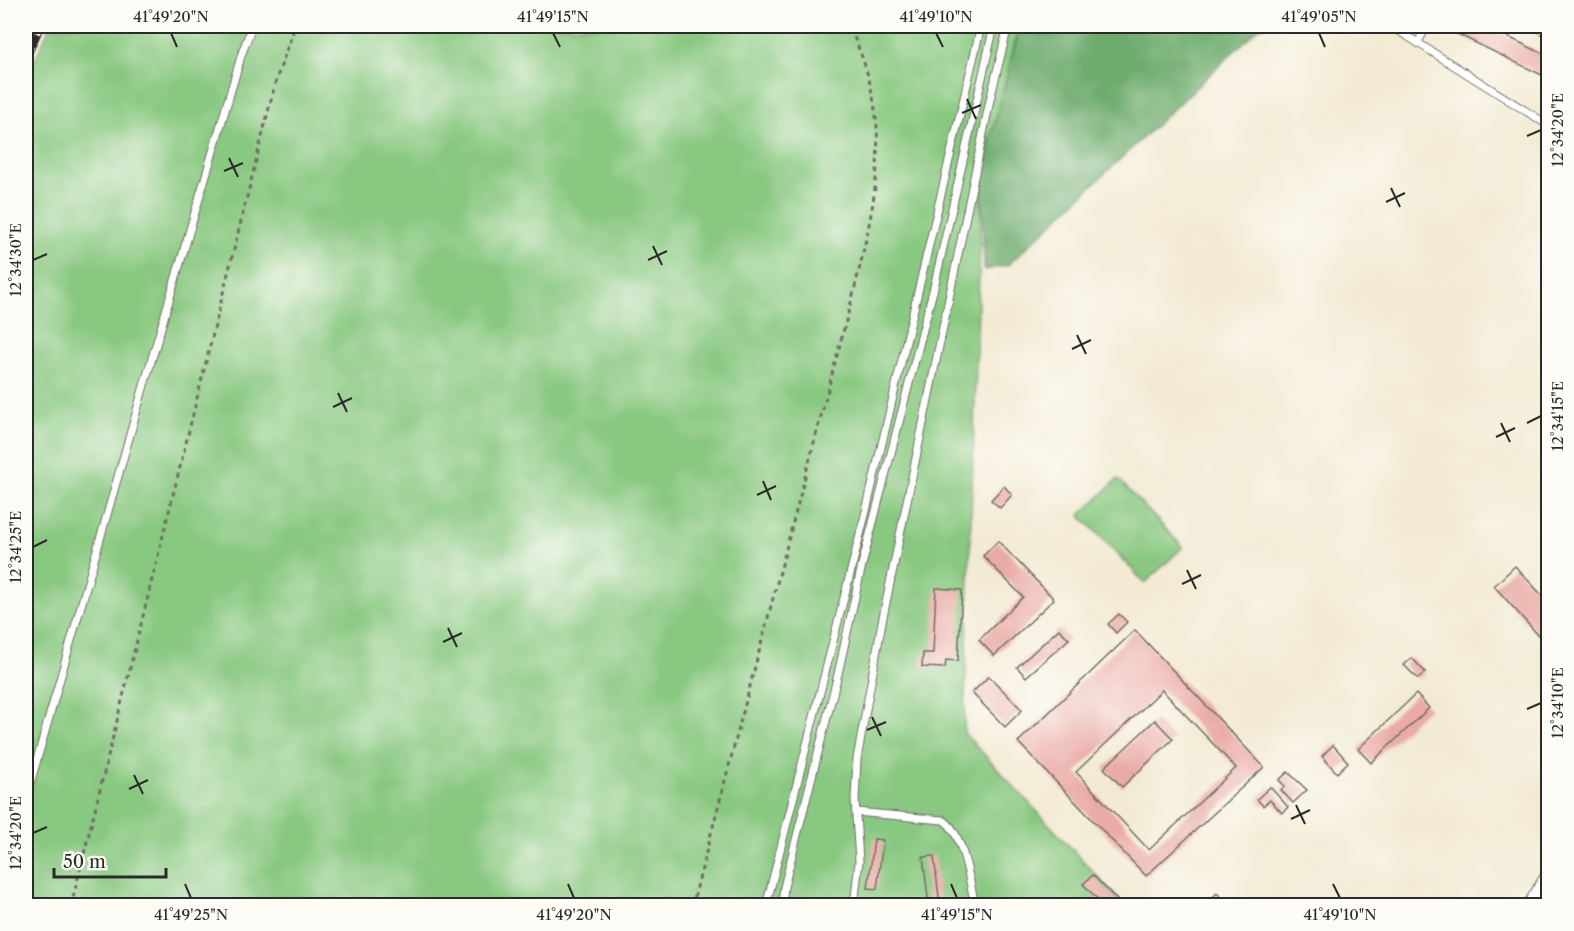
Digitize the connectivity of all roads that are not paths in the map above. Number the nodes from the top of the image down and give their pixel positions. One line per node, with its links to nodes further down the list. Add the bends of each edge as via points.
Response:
1 (252, 26): 11 (lane, via 151,360)
2 (981, 26): 14 (lane, via 866,511)
3 (994, 26): 15 (lane)
4 (1008, 26): 12 (lane, via 882,622 857,759)
5 (1391, 26): 9 (lane)
6 (1427, 26): 9 (lane)
7 (1534, 26): 8 (lane)
8 (1545, 29)
9 (1418, 42): 10 (lane)
10 (1548, 125)
11 (26, 798)
12 (856, 812): 16 (lane, via 859,861); 17 (lane, via 943,820 949,824 958,841)
13 (1548, 883): 18 (main road)
14 (766, 906)
15 (782, 906)
16 (854, 906)
17 (975, 906)
18 (1534, 906)

